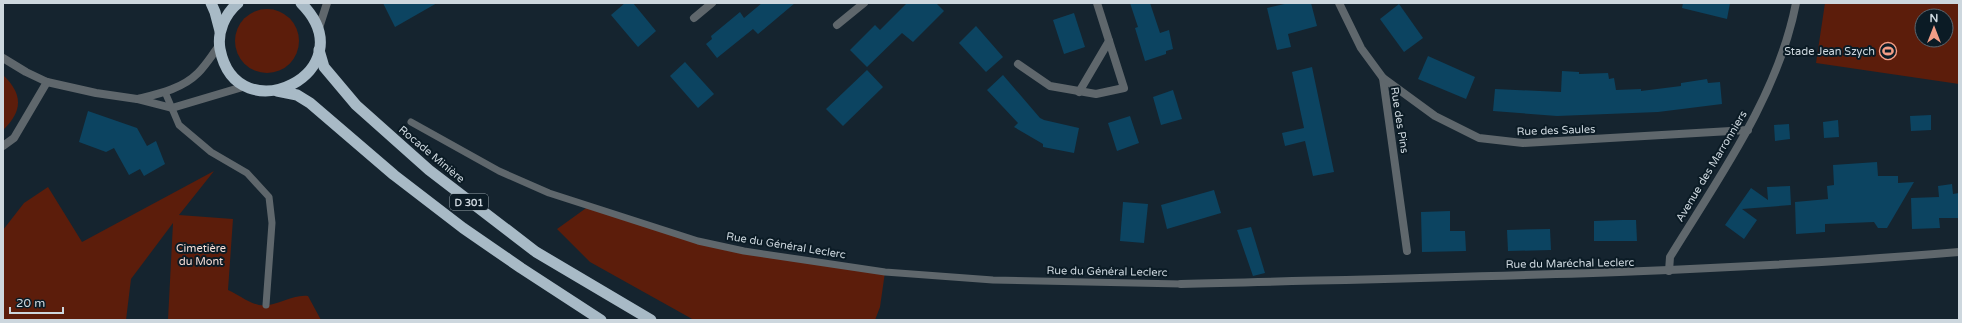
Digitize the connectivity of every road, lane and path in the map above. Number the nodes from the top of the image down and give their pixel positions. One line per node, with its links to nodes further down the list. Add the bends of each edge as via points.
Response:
1 (211, 3): 13 (highway, via 216,12)
2 (238, 3): 13 (highway, via 225,19)
3 (301, 3): 12 (highway, via 315,20)
4 (327, 3): 12 (street)
5 (712, 3): 10 (street)
6 (864, 3): 11 (street)
7 (1097, 3): 14 (street)
8 (1339, 3): 19 (street, Rue des Pins, via 1361,48)
9 (1796, 3): 28 (street, Avenue des Marronniers, via 1774,74)
10 (694, 18)
11 (837, 26)
12 (318, 31): 16 (highway)
13 (220, 32): 15 (highway)
14 (1109, 41): 24 (street); 24 (street, via 1124,88 1096,94)
15 (220, 46): 21 (highway, via 225,65); 23 (street, via 197,74)
16 (319, 50): 22 (highway, via 310,72 292,86); 36 (highway, Rocade Minière / D 301, via 324,67 356,106 429,170 536,252)
17 (3, 58): 20 (street)
18 (1018, 64): 24 (street, via 1050,86)
19 (1382, 78): 28 (street, Rue des Saules, via 1436,116 1479,138 1523,143); 30 (street, Rue des Pins)
20 (47, 82): 25 (street); 29 (street, via 14,138)
21 (246, 86): 22 (highway, via 261,91); 26 (street)
22 (277, 91): 35 (highway, D 301, via 297,95 310,103 394,175 463,228)
23 (165, 92): 25 (street); 26 (lane)
24 (1079, 92)
25 (137, 99): 26 (street)
26 (172, 108): 34 (lane, via 179,125 210,152 247,173 269,196 272,223)
27 (411, 122): 33 (lane, Rue du Général Leclerc, via 499,171 549,193 698,241 744,251 885,272 993,280)
28 (1748, 130): 32 (street, Avenue des Marronniers, via 1670,257)
29 (3, 146)
30 (1407, 251)
31 (1959, 252): 32 (street, Rue du Maréchal Leclerc)
32 (1669, 271): 33 (street, Rue du Maréchal Leclerc)
33 (1181, 284)
34 (266, 305)
35 (601, 320)
36 (651, 320)

